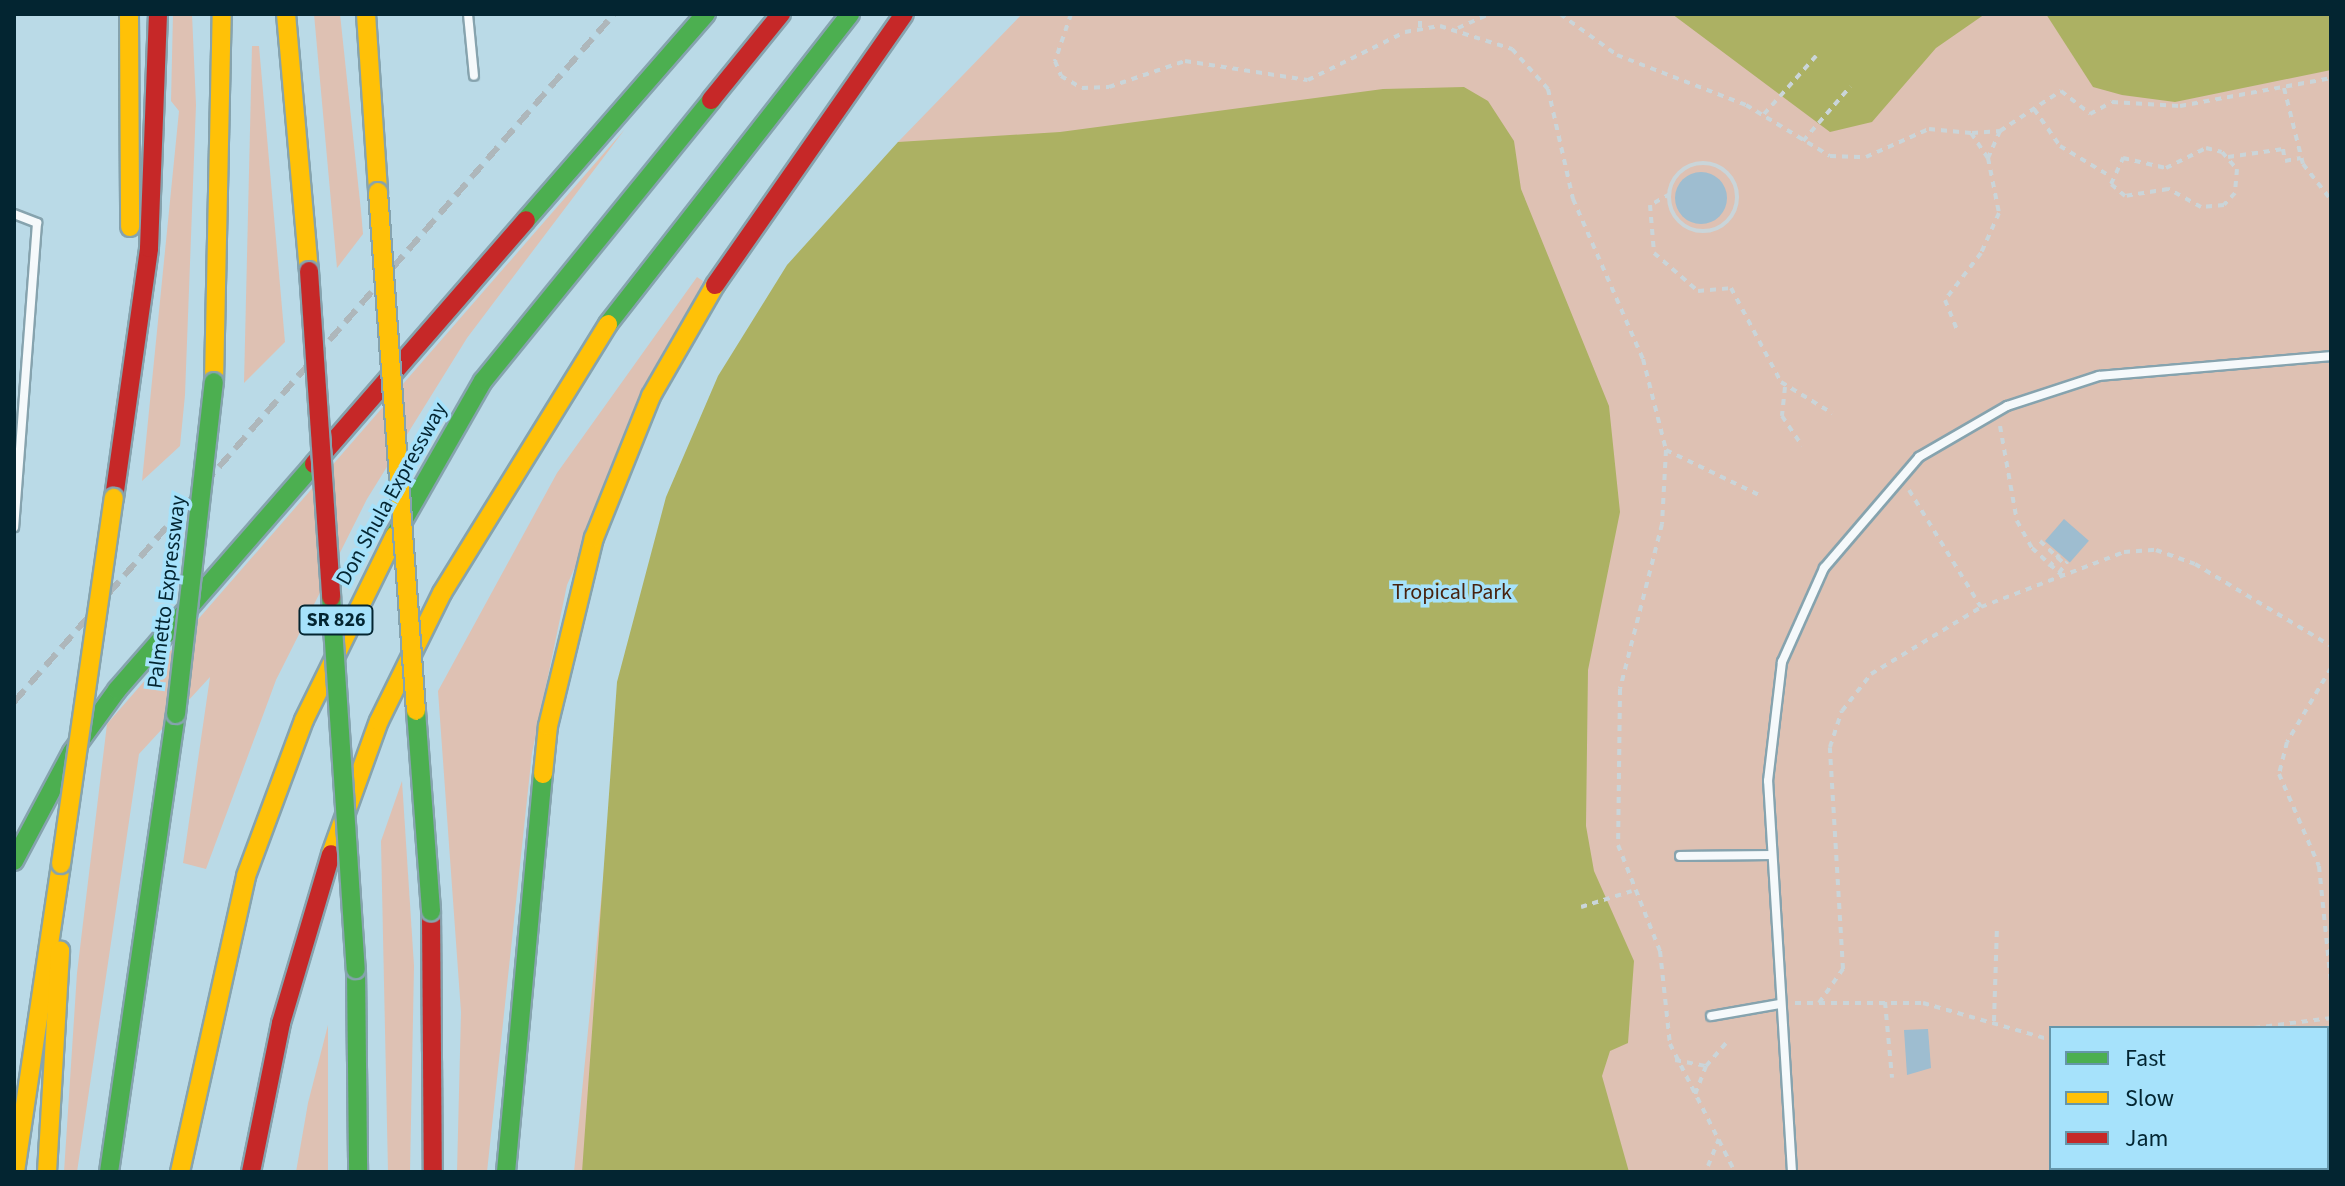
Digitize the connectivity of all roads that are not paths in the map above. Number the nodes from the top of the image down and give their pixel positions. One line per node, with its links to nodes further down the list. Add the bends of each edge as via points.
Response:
1 (129, 14): 13 (highway)
2 (158, 14): 13 (highway, via 149,248)
3 (222, 14): 24 (highway, Palmetto Expressway, bridge, via 214,382 176,714)
4 (286, 14): 27 (highway, SR 826, bridge, via 309,271 356,969)
5 (366, 14): 28 (highway, bridge, via 431,911)
6 (468, 14): 11 (lane)
7 (706, 14): 18 (highway, via 117,690 72,752)
8 (781, 14): 25 (highway, Don Shula Expressway, via 483,381 372,576 304,720 246,876)
9 (850, 14): 26 (highway, via 586,352 442,593 379,721 324,874 281,1023)
10 (904, 14): 29 (highway, via 698,310 651,396 594,538 548,726)
11 (474, 76)
12 (14, 214): 15 (lane, via 37,223)
13 (137, 316): 19 (highway, bridge)
14 (2331, 356): 16 (lane, via 2079,381 1985,416 1909,465 1824,568 1785,648 1771,743)
15 (14, 527)
16 (1769, 855): 17 (lane); 20 (lane)
17 (1680, 856)
18 (14, 861)
19 (56, 908): 22 (highway, via 41,959); 23 (highway, via 60,958)
20 (1780, 1004): 21 (lane); 30 (lane)
21 (1711, 1016)
22 (15, 1172)
23 (47, 1172)
24 (109, 1172)
25 (180, 1172)
26 (251, 1172)
27 (358, 1172)
28 (433, 1172)
29 (506, 1172)
30 (1792, 1172)

